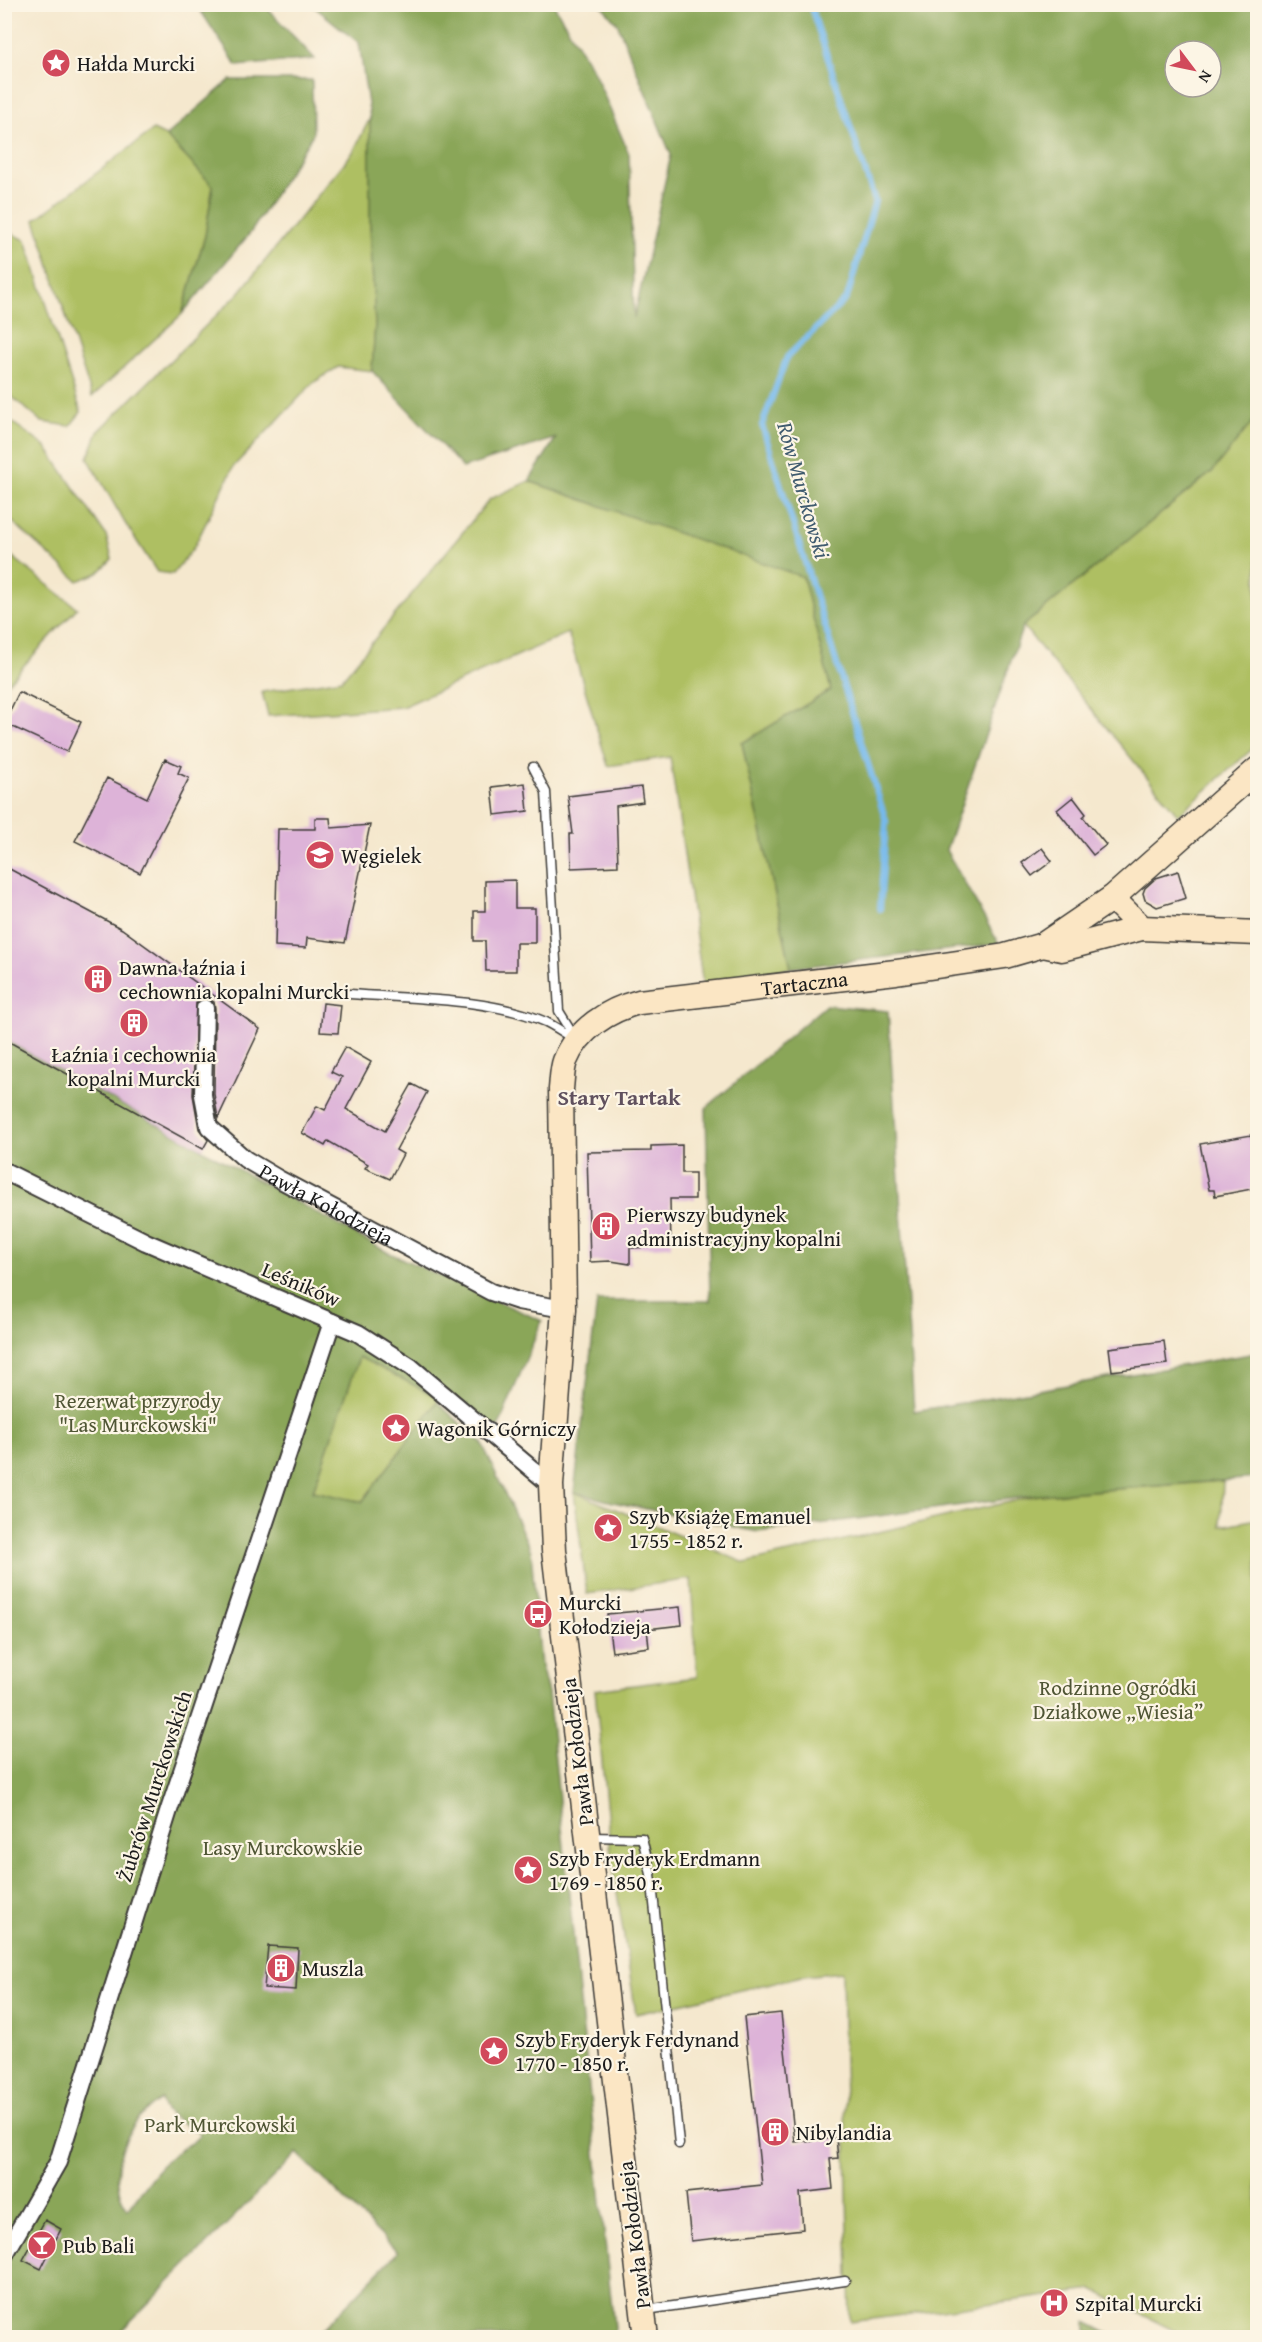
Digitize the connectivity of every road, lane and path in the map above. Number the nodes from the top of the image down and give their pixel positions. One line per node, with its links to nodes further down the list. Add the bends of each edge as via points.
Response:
1 (532, 767): 9 (lane, via 546,792 559,1011)
2 (1257, 769): 3 (street, Tartaczna)
3 (1112, 898): 4 (street); 6 (street, Tartaczna)
4 (1142, 928): 5 (street, Tartaczna); 6 (street, Tartaczna, via 1062,949)
5 (1257, 933)
6 (1043, 945): 9 (street, Tartaczna, via 1005,956 896,972 639,1002 606,1014)
7 (350, 994): 9 (lane, via 448,1001 514,1012 547,1023)
8 (205, 1008): 11 (street, Pawła Kołodzieja, via 203,1095 209,1127 245,1159 491,1292)
9 (577, 1040): 11 (street, Pawła Kołodzieja, via 565,1062 561,1089)
10 (4, 1171): 12 (street, Leśników, via 146,1242)
11 (564, 1309): 13 (street, Pawła Kołodzieja)
12 (332, 1322): 13 (street, Leśników, via 358,1333 411,1367); 16 (street, Żubrów Murckowskich, via 169,1810 58,2162)
13 (551, 1485): 14 (street, Pawła Kołodzieja, via 554,1550)
14 (587, 1837): 15 (lane, via 642,1838 651,1874); 18 (street, Pawła Kołodzieja)
15 (679, 2144)
16 (4, 2256)
17 (845, 2281): 18 (lane)
18 (643, 2311): 19 (street, Pawła Kołodzieja)
19 (646, 2337)

